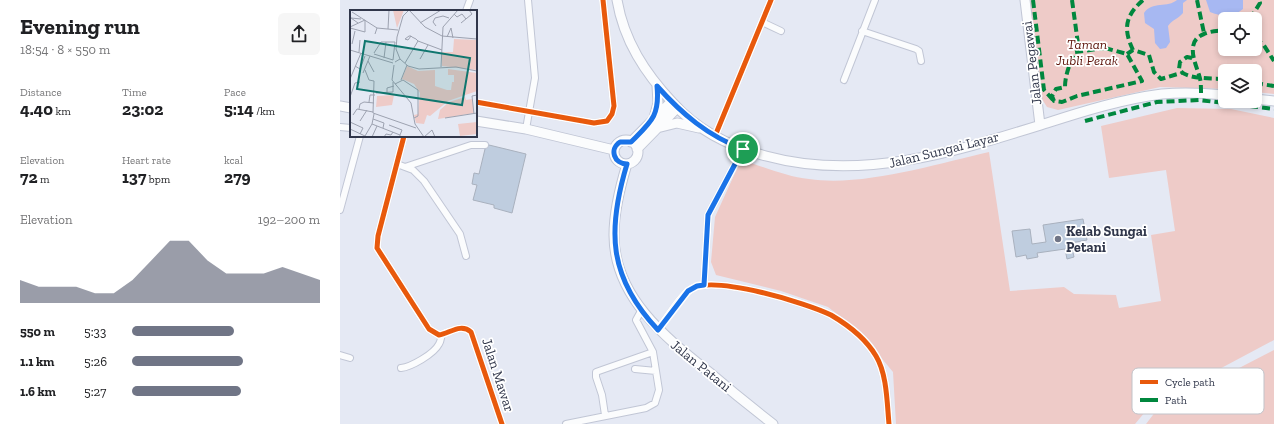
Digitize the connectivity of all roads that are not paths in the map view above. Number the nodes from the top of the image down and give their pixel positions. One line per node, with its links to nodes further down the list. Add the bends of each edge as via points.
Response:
1 (470, 0): 8 (street)
2 (528, 0): 22 (street, via 535,72)
3 (603, 0): 22 (street, via 614,106 610,119 604,123 594,123)
4 (617, 0): 14 (main road, Jalan Sungai Layar, via 628,40)
5 (770, 0): 9 (street)
6 (875, 0): 11 (street)
7 (1025, 0): 25 (main road, Jalan Pegawai)
8 (466, 10)
9 (762, 22): 10 (street); 30 (street)
10 (781, 31)
11 (862, 31): 12 (street, via 916,49); 13 (street)
12 (921, 61)
13 (844, 80)
14 (657, 86): 19 (main road, Jalan Sungai Layar); 24 (main road)
15 (1218, 95): 25 (main road, Jalan Sungai Layar, via 1188,93 1149,96)
16 (1262, 100): 17 (main road)
17 (1274, 101)
18 (477, 102): 22 (street)
19 (674, 104): 24 (main road); 29 (main road, Jalan Sungai Layar)
20 (340, 106): 21 (main road)
21 (350, 108)
22 (529, 111): 28 (street)
23 (477, 121): 28 (main road)
24 (655, 124): 29 (main road, via 677,123); 34 (main road)
25 (1040, 125): 35 (main road, Jalan Sungai Layar, via 908,161 879,166 813,165 773,158)
26 (340, 127): 27 (street)
27 (350, 128)
28 (526, 129): 36 (main road)
29 (702, 129): 30 (main road, Jalan Sungai Layar)
30 (715, 136): 35 (main road, Jalan Sungai Layar)
31 (360, 137): 40 (street)
32 (404, 137): 37 (street)
33 (485, 145): 39 (street, via 471,145)
34 (634, 145): 36 (main road, via 620,142); 38 (main road, via 635,159)
35 (743, 149): 42 (street, via 708,215)
36 (614, 150): 38 (main road, via 616,159)
37 (397, 164): 39 (street); 45 (street, via 377,248 430,329 436,334)
38 (627, 164): 43 (main road, Jalan Patani, via 616,206 614,245 625,282)
39 (406, 167): 41 (street, via 416,172 424,181 460,234)
40 (340, 210)
41 (466, 256)
42 (704, 285): 44 (street, via 688,291); 56 (street, via 738,286 806,305 848,326 865,342 879,361)
43 (641, 311): 44 (main road, Jalan Patani); 46 (street, via 636,320)
44 (658, 330): 55 (main road, Jalan Patani)
45 (442, 334): 49 (street, via 436,348 413,365); 53 (street, Jalan Mawar, via 464,327 471,332)
46 (653, 352): 51 (street); 52 (street, via 596,372)
47 (340, 355): 48 (street)
48 (350, 358)
49 (401, 368)
50 (635, 369): 51 (street)
51 (656, 371): 52 (street, via 658,395 652,406)
52 (605, 415): 54 (street)
53 (502, 424)
54 (566, 424)
55 (773, 424)
56 (889, 424)

